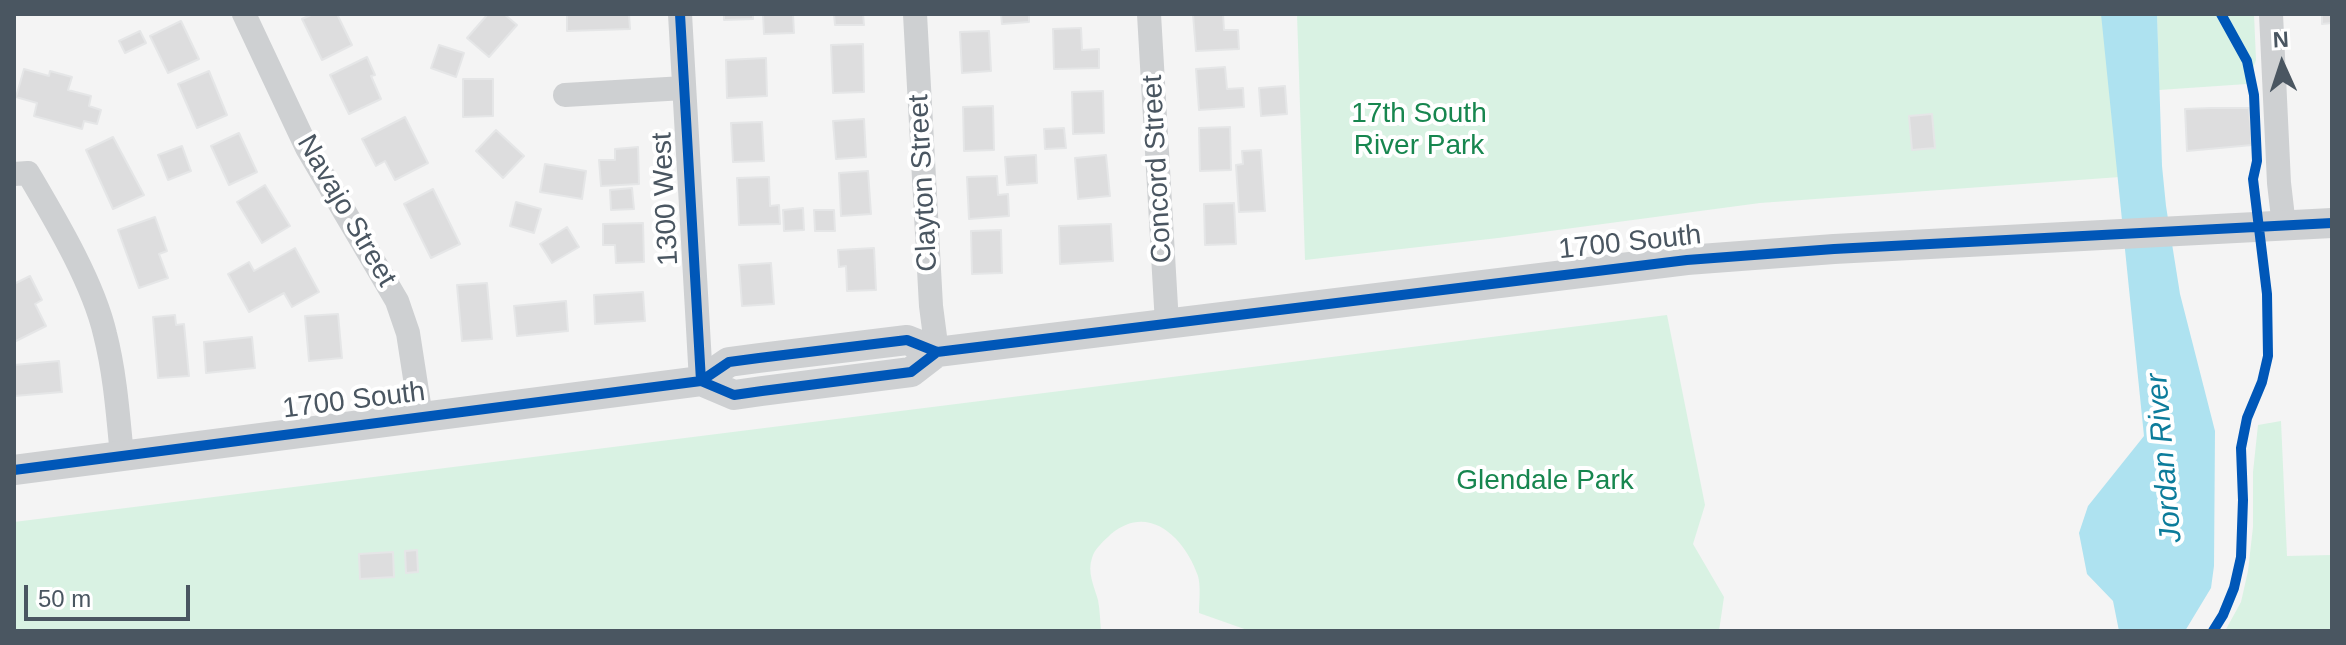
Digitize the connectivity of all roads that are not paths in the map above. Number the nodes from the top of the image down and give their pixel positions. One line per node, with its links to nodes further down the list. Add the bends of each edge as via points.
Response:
1 (244, 14): 14 (street, Navajo Street, via 307,148 397,301 408,333)
2 (680, 14): 6 (street, 1300 West)
3 (915, 14): 12 (street, Clayton Street)
4 (1149, 14): 11 (street, Concord Street)
5 (2271, 14): 10 (street)
6 (684, 88): 7 (street); 13 (street, 1300 West)
7 (565, 95)
8 (14, 174): 15 (street, via 28,173 97,307 110,356)
9 (2332, 223): 10 (street, 1700 South)
10 (2284, 226): 11 (street, 1700 South, via 1687,260)
11 (1167, 324): 12 (street, 1700 South)
12 (937, 352): 13 (street, 1700 South, via 907,340 744,360 729,362)
13 (701, 381): 14 (street, 1700 South)
14 (421, 417): 15 (street, 1700 South)
15 (122, 456): 16 (street, 1700 South)
16 (14, 470)

